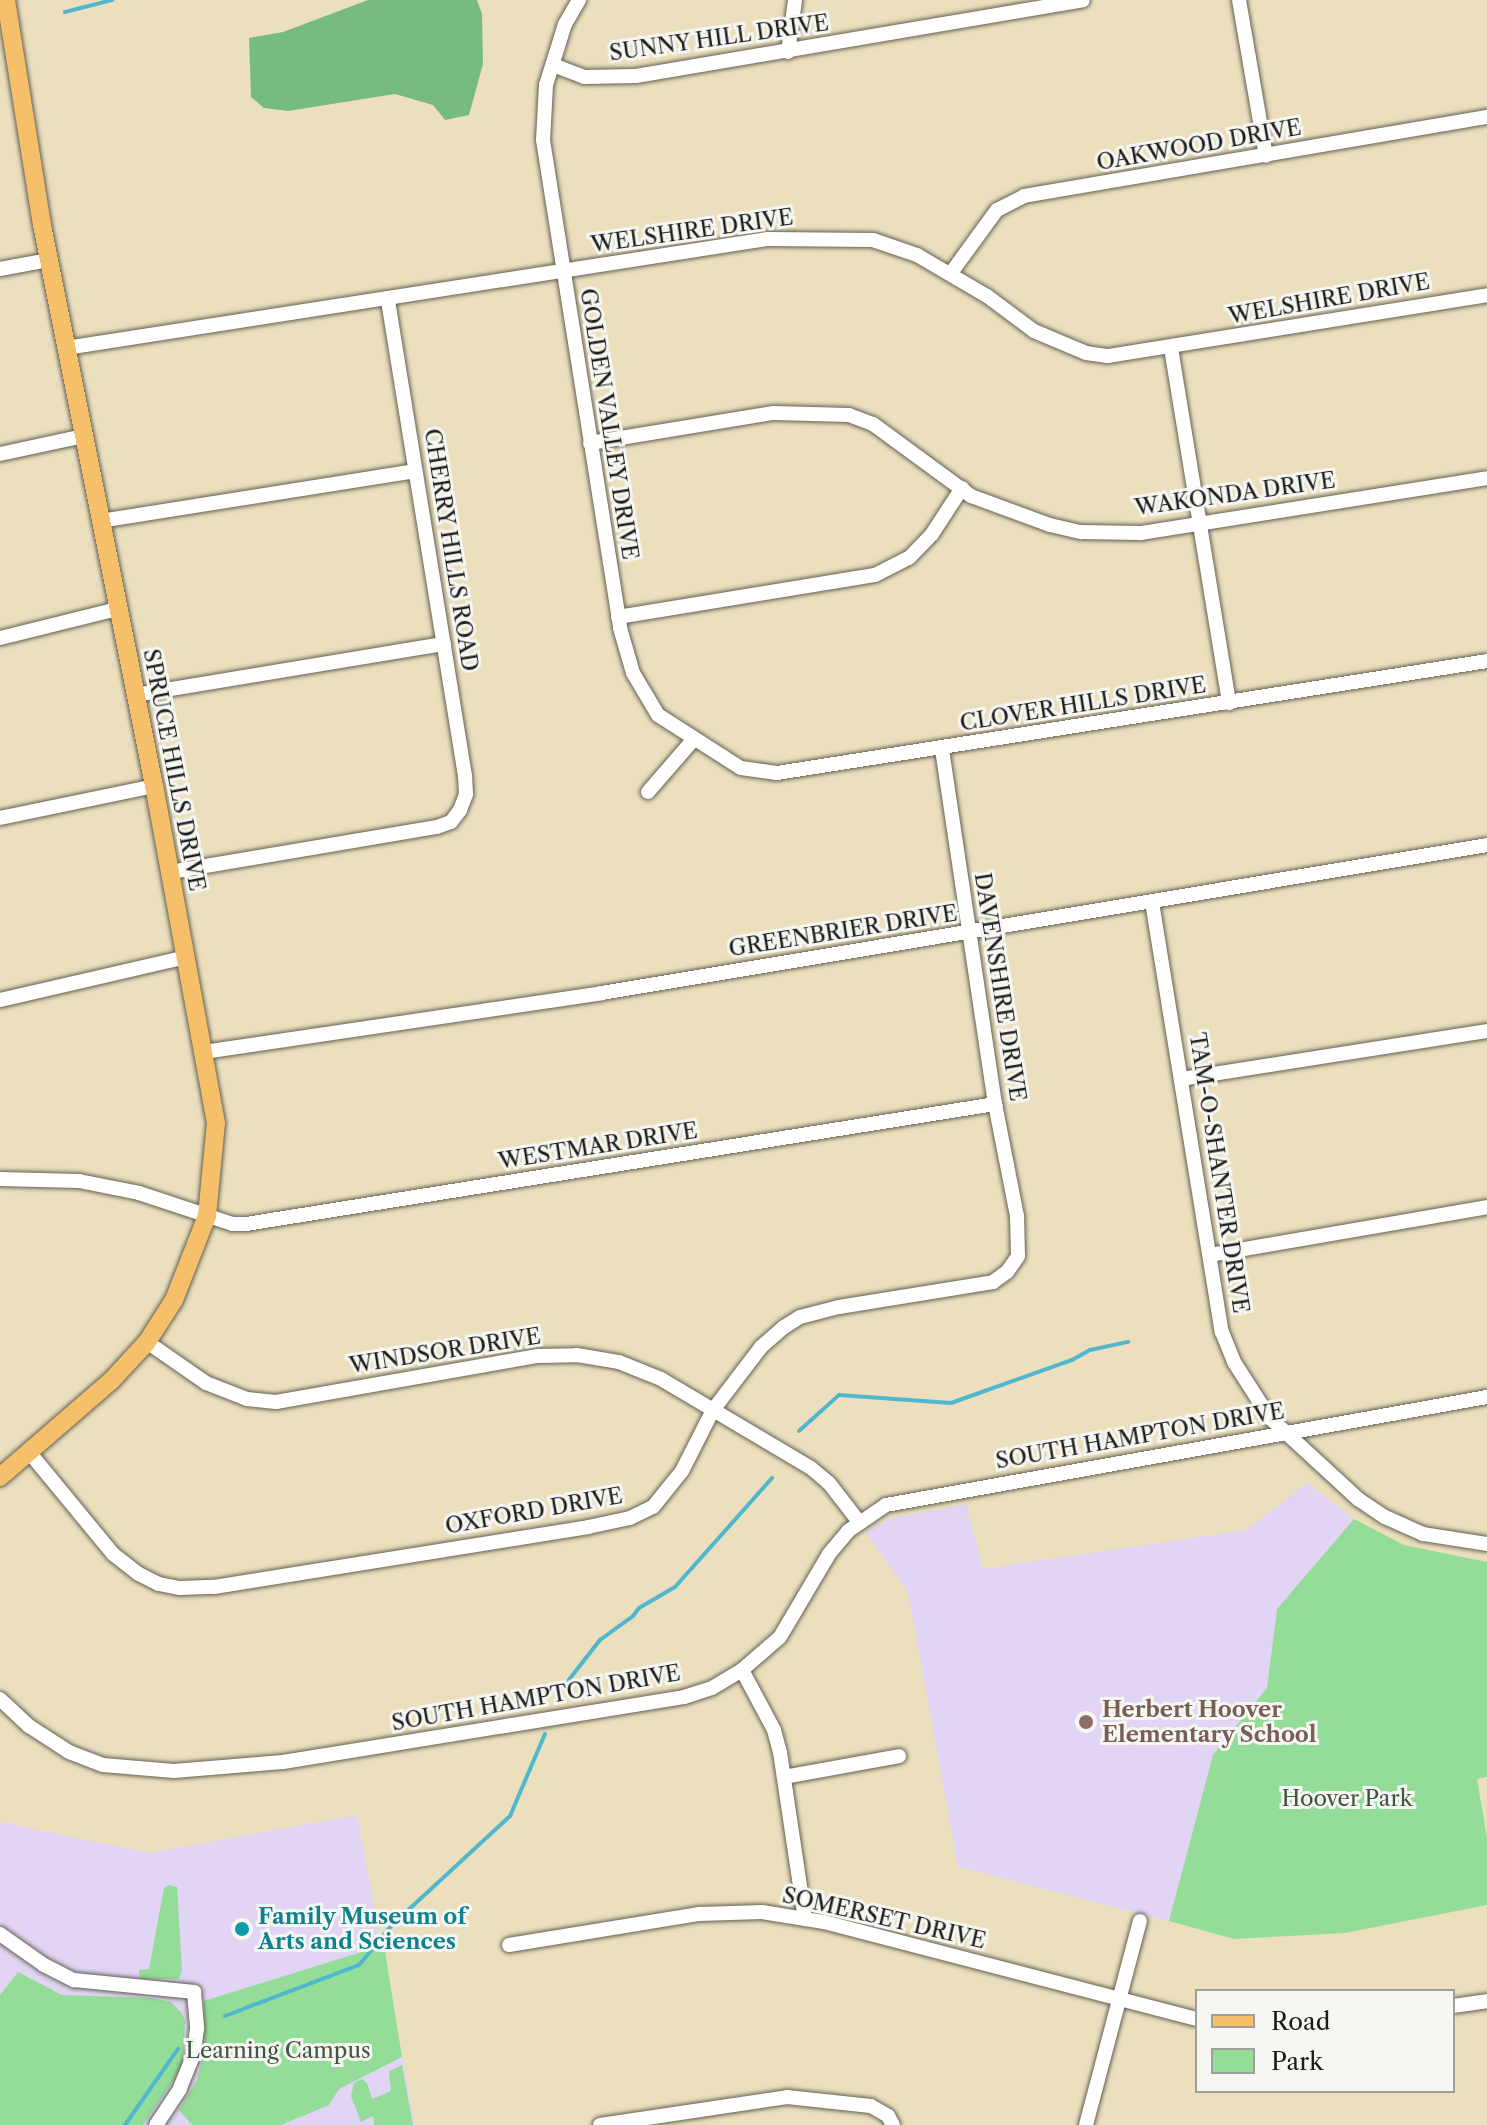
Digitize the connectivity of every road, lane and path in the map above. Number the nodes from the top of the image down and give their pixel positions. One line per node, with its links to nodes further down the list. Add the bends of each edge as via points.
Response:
1 (6, 0): 10 (main road, SPRUCE HILLS DRIVE)
2 (579, 0): 7 (street, GOLDEN VALLEY DRIVE, via 565,24)
3 (795, 0): 6 (street)
4 (1083, 0): 6 (street, SUNNY HILL DRIVE)
5 (1239, 0): 9 (street)
6 (788, 52): 7 (street, SUNNY HILL DRIVE, via 636,76 584,77)
7 (553, 65): 12 (street, GOLDEN VALLEY DRIVE, via 546,85 543,140)
8 (1487, 117): 9 (street, OAKWOOD DRIVE)
9 (1266, 156): 13 (street, OAKWOOD DRIVE, via 1024,196 997,210)
10 (49, 260): 11 (street); 16 (main road, SPRUCE HILLS DRIVE)
11 (0, 269)
12 (561, 271): 13 (street, WELSHIRE DRIVE, via 767,239 838,237 873,240); 15 (street, WELSHIRE DRIVE); 19 (street, GOLDEN VALLEY DRIVE)
13 (951, 273): 17 (street, WELSHIRE DRIVE, via 1034,331 1086,353 1108,356)
14 (1487, 295): 17 (street, WELSHIRE DRIVE)
15 (388, 298): 16 (street, WELSHIRE DRIVE); 21 (street, CHERRY HILLS ROAD)
16 (66, 348): 18 (main road, SPRUCE HILLS DRIVE)
17 (1171, 348): 25 (street)
18 (83, 436): 20 (street); 24 (main road, SPRUCE HILLS DRIVE)
19 (590, 443): 23 (street, WAKONDA DRIVE, via 774,413 849,415 873,424); 27 (street, GOLDEN VALLEY DRIVE)
20 (0, 454)
21 (415, 471): 24 (street); 29 (street, CHERRY HILLS ROAD)
22 (1487, 478): 25 (street, WAKONDA DRIVE)
23 (962, 488): 25 (street, WAKONDA DRIVE, via 1004,510 1081,532 1141,533); 27 (street, via 909,558 875,575)
24 (100, 521): 26 (main road, SPRUCE HILLS DRIVE)
25 (1199, 524): 32 (street)
26 (117, 609): 28 (street); 31 (main road, SPRUCE HILLS DRIVE)
27 (618, 617): 33 (street, GOLDEN VALLEY DRIVE, via 639,684 658,715)
28 (0, 638)
29 (444, 644): 31 (street); 39 (street, CHERRY HILLS ROAD, via 466,794 451,822)
30 (1487, 661): 32 (street, CLOVER HILLS DRIVE)
31 (135, 695): 35 (main road, SPRUCE HILLS DRIVE)
32 (1229, 703): 34 (street, CLOVER HILLS DRIVE)
33 (693, 740): 34 (street, CLOVER HILLS DRIVE, via 741,768 777,773); 36 (street)
34 (942, 749): 41 (street, DAVENSHIRE DRIVE)
35 (154, 786): 37 (street); 39 (main road, SPRUCE HILLS DRIVE)
36 (648, 792)
37 (0, 818)
38 (1487, 845): 40 (street, GREENBRIER DRIVE)
39 (170, 872): 42 (main road, SPRUCE HILLS DRIVE)
40 (1152, 902): 41 (street, GREENBRIER DRIVE); 46 (street, TAM-O-SHANTER DRIVE)
41 (969, 932): 45 (street, GREENBRIER DRIVE); 47 (street, DAVENSHIRE DRIVE)
42 (186, 957): 43 (street); 45 (main road, SPRUCE HILLS DRIVE)
43 (0, 1000)
44 (1487, 1031): 46 (street)
45 (204, 1052): 50 (main road, SPRUCE HILLS DRIVE, via 216,1123)
46 (1181, 1079): 52 (street, TAM-O-SHANTER DRIVE)
47 (995, 1104): 50 (street, WESTMAR DRIVE, via 246,1224); 51 (street, DAVENSHIRE DRIVE)
48 (0, 1179): 50 (street, WESTMAR DRIVE, via 79,1181 139,1193)
49 (1487, 1207): 52 (street)
50 (207, 1216): 53 (main road, SPRUCE HILLS DRIVE, via 174,1300)
51 (1018, 1231): 55 (street, OXFORD DRIVE, via 1018,1256 993,1282 800,1317 761,1347)
52 (1210, 1255): 56 (street, TAM-O-SHANTER DRIVE, via 1222,1332 1234,1362 1270,1418)
53 (147, 1342): 55 (street, WINDSOR DRIVE, via 206,1383 247,1399 276,1402 538,1356 577,1355 619,1362); 57 (main road, SPRUCE HILLS DRIVE)
54 (1487, 1397): 56 (street, SOUTH HAMPTON DRIVE)
55 (713, 1410): 57 (street, OXFORD DRIVE, via 682,1471 653,1507 630,1518 214,1587 180,1588 139,1574 113,1554); 59 (street, WINDSOR DRIVE, via 811,1468)
56 (1286, 1433): 59 (street, SOUTH HAMPTON DRIVE, via 907,1499); 60 (street, TAM-O-SHANTER DRIVE, via 1334,1480 1385,1517 1423,1534)
57 (29, 1452): 58 (main road, SPRUCE HILLS DRIVE)
58 (0, 1477)
59 (859, 1522): 61 (street, SOUTH HAMPTON DRIVE, via 829,1554 780,1637)
60 (1487, 1544)
61 (742, 1670): 62 (street, SOUTH HAMPTON DRIVE, via 684,1697 283,1762 174,1771 103,1765 69,1752); 64 (street, via 774,1730)
62 (0, 1699)
63 (899, 1756): 64 (street)
64 (784, 1777): 65 (street)
65 (805, 1919): 68 (street, SOMERSET DRIVE, via 735,1910); 69 (street, SOMERSET DRIVE)
66 (1140, 1921): 69 (street)
67 (0, 1934): 73 (street, via 74,1980 194,1992 193,2056 180,2089)
68 (509, 1945)
69 (1120, 1998): 72 (street, SOMERSET DRIVE); 76 (street)
70 (1487, 2001): 71 (street)
71 (1455, 2006)
72 (1195, 2018)
73 (156, 2125)
74 (600, 2125): 75 (street, via 787,2097 871,2106)
75 (893, 2125)
76 (1086, 2125)

